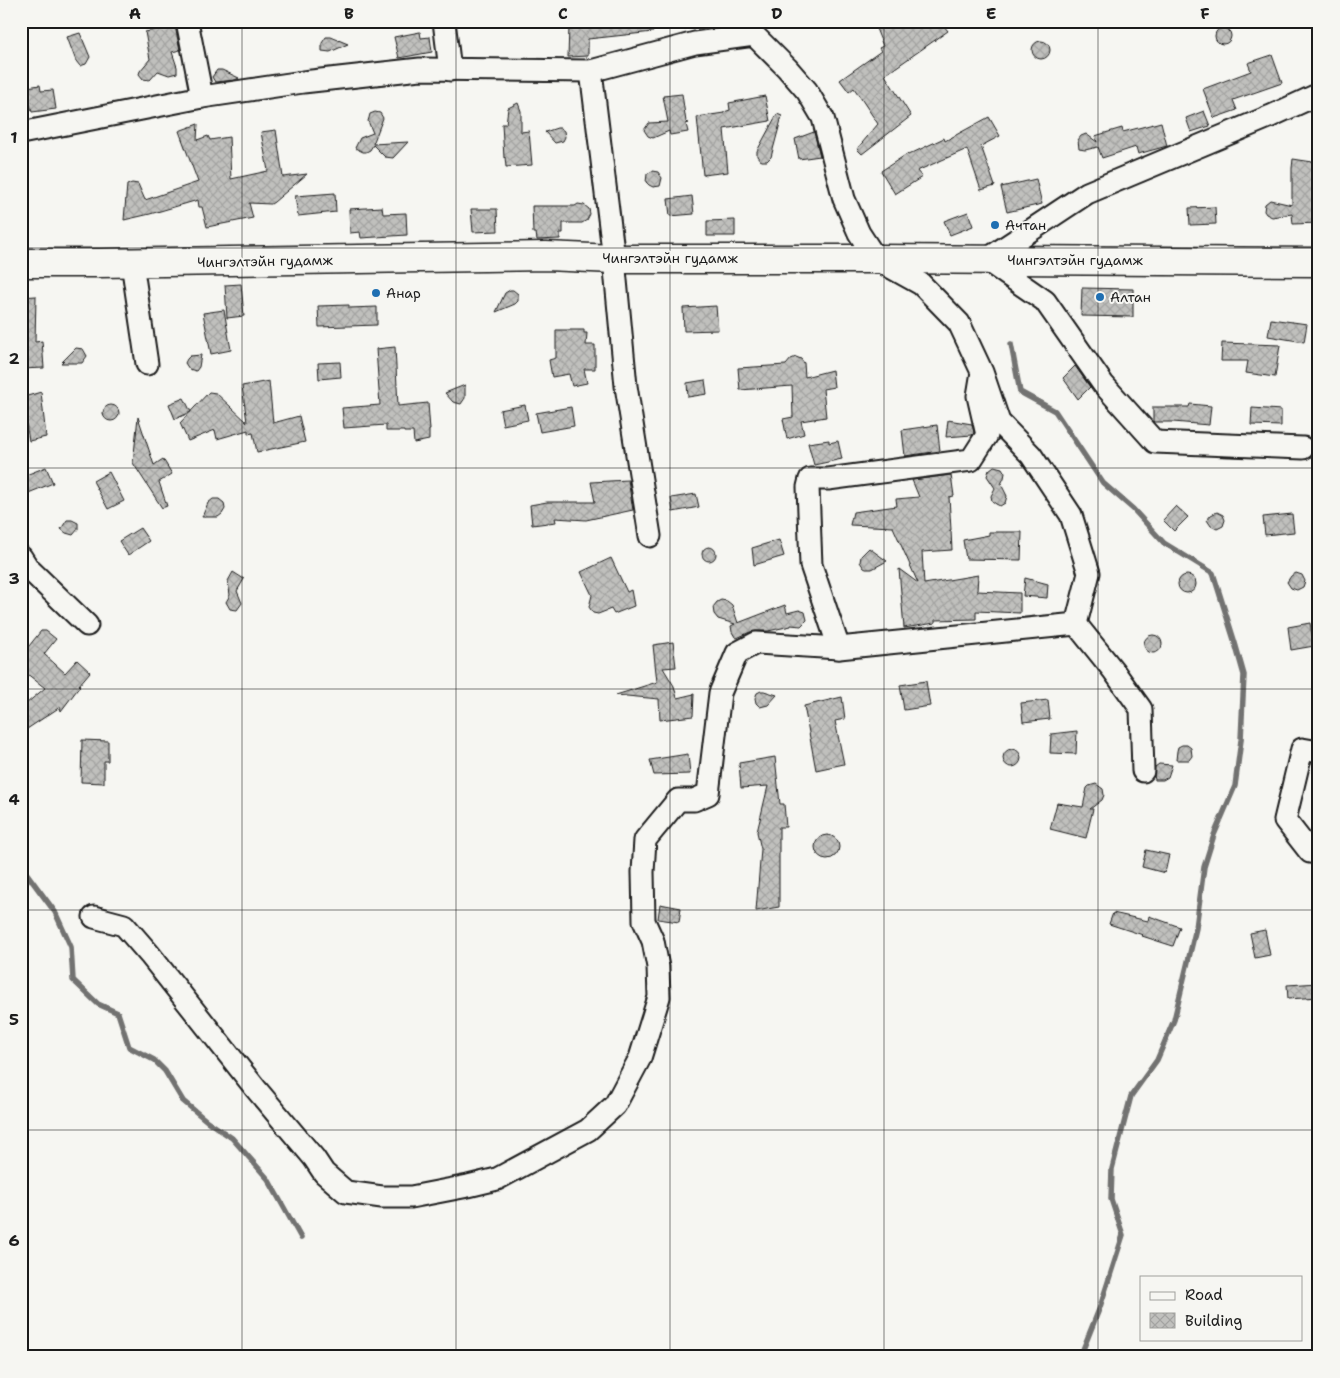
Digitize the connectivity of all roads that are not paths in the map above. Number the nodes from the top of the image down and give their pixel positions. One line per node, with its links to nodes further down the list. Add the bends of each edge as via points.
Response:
1 (187, 21): 6 (street)
2 (444, 21): 3 (street)
3 (450, 70): 4 (street); 6 (street, via 420,69)
4 (591, 71): 8 (street, via 695,43 754,35 807,91 822,118 844,199 859,232); 9 (street)
5 (1319, 94): 10 (street, via 1086,193)
6 (202, 97): 7 (street)
7 (21, 133)
8 (876, 258): 9 (main road, Чингэлтэйн гудамж); 10 (main road, Чингэлтэйн гудамж); 15 (street, via 921,284 959,323)
9 (614, 259): 13 (main road, Чингэлтэйн гудамж, via 546,256); 17 (street, via 626,386)
10 (986, 260): 11 (main road, Чингэлтэйн гудамж); 16 (street, via 1045,302 1103,384 1155,442)
11 (1319, 262)
12 (21, 263): 13 (main road, Чингэлтэйн гудамж)
13 (132, 263): 14 (street)
14 (147, 364)
15 (982, 372): 20 (street, via 999,422 1031,455 1071,515 1089,573); 21 (street, via 978,396 987,435 971,460 810,479 812,565)
16 (1303, 448)
17 (650, 536)
18 (21, 557): 19 (street, via 28,568)
19 (87, 624)
20 (1076, 624): 21 (street); 23 (street, via 1141,709)
21 (838, 648): 25 (street, via 756,643 737,652 720,693 708,794 694,800 678,800 645,840 644,921 653,941 659,997 640,1058 615,1105 588,1130 497,1179 411,1197 382,1198 346,1192 324,1174 124,925)
22 (1319, 752): 24 (street, via 1302,750 1285,820 1310,852)
23 (1143, 771)
24 (1319, 852)
25 (94, 917)

